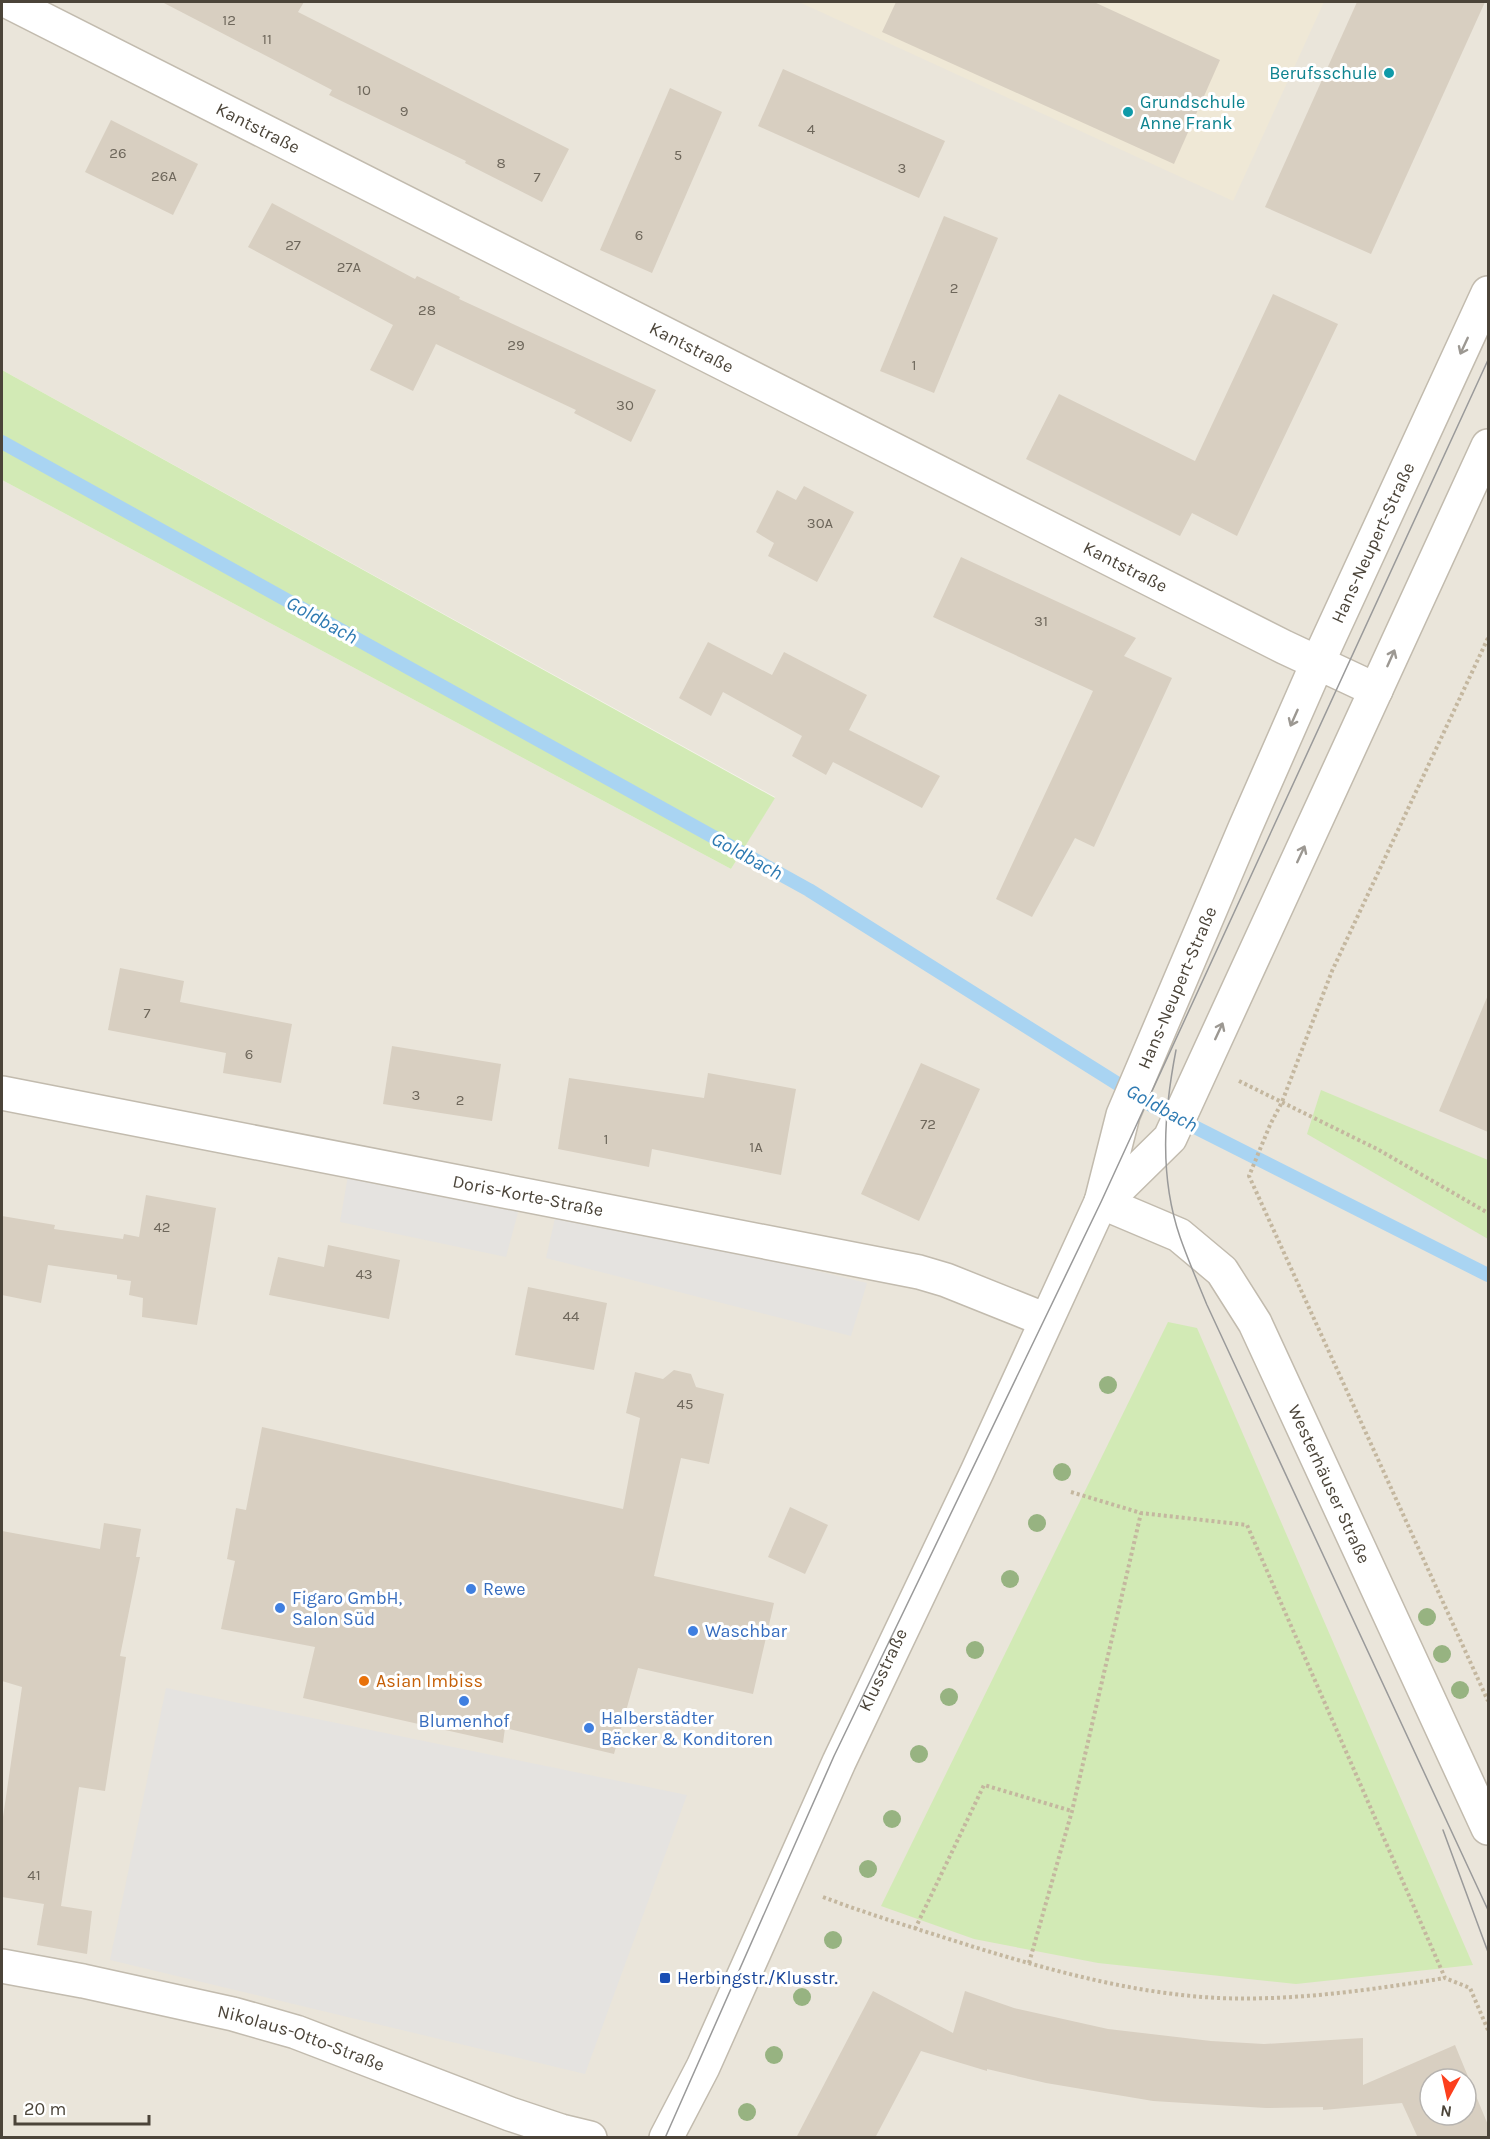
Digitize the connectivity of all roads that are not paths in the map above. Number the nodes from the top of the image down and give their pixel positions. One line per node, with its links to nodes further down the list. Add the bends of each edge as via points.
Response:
1 (9, 2): 4 (street, Kantstraße)
2 (1488, 293): 4 (street, Hans-Neupert-Straße, one-way to 4)
3 (1488, 446): 5 (street, one-way to 3)
4 (1317, 664): 5 (street, Kantstraße); 7 (street, Hans-Neupert-Straße, one-way to 7, via 1123,1115)
5 (1376, 690): 7 (street, one-way to 5, via 1170,1138)
6 (2, 1093): 8 (street, Doris-Korte-Straße, via 919,1272)
7 (1101, 1202): 8 (street, Klusstraße); 9 (street, Westerhäuser Straße, via 1179,1235 1222,1271 1255,1323)
8 (1046, 1320): 12 (street, Klusstraße, via 839,1762 703,2067)
9 (1488, 1828)
10 (2, 1966): 11 (street, Nikolaus-Otto-Straße, via 233,2014 296,2032 510,2114)
11 (590, 2138)
12 (666, 2138)

